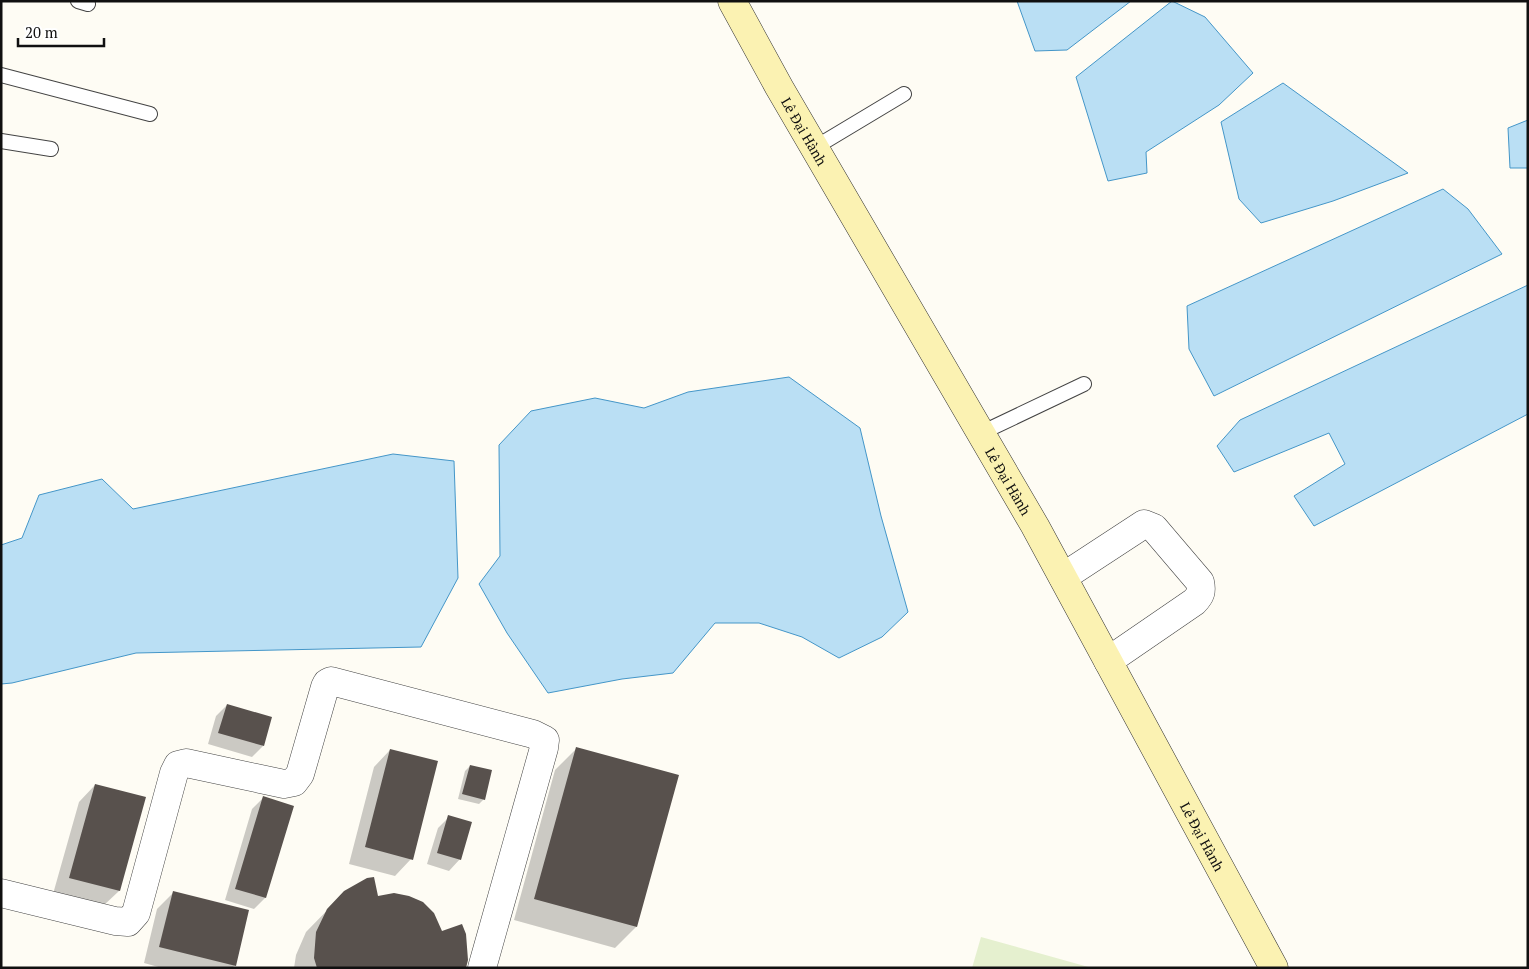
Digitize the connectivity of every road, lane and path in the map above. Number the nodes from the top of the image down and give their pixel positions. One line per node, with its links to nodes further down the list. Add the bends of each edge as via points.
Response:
1 (732, 1): 6 (main road, Lê Đại Hành)
2 (1, 75): 4 (lane)
3 (904, 94): 6 (lane)
4 (150, 114)
5 (1, 140): 7 (lane)
6 (814, 148): 9 (main road, Lê Đại Hành)
7 (51, 149)
8 (1084, 384): 9 (lane)
9 (981, 433): 10 (main road, Lê Đại Hành)
10 (1063, 577): 11 (main road, Lê Đại Hành); 11 (street, via 1144,524 1154,528 1200,582 1202,590 1194,602)
11 (1108, 661): 14 (main road, Lê Đại Hành)
12 (1, 893): 13 (street, via 128,922 136,912 178,765 186,763 284,784 294,782 300,774 325,687 331,681 533,734 544,740)
13 (482, 968)
14 (1274, 968)

